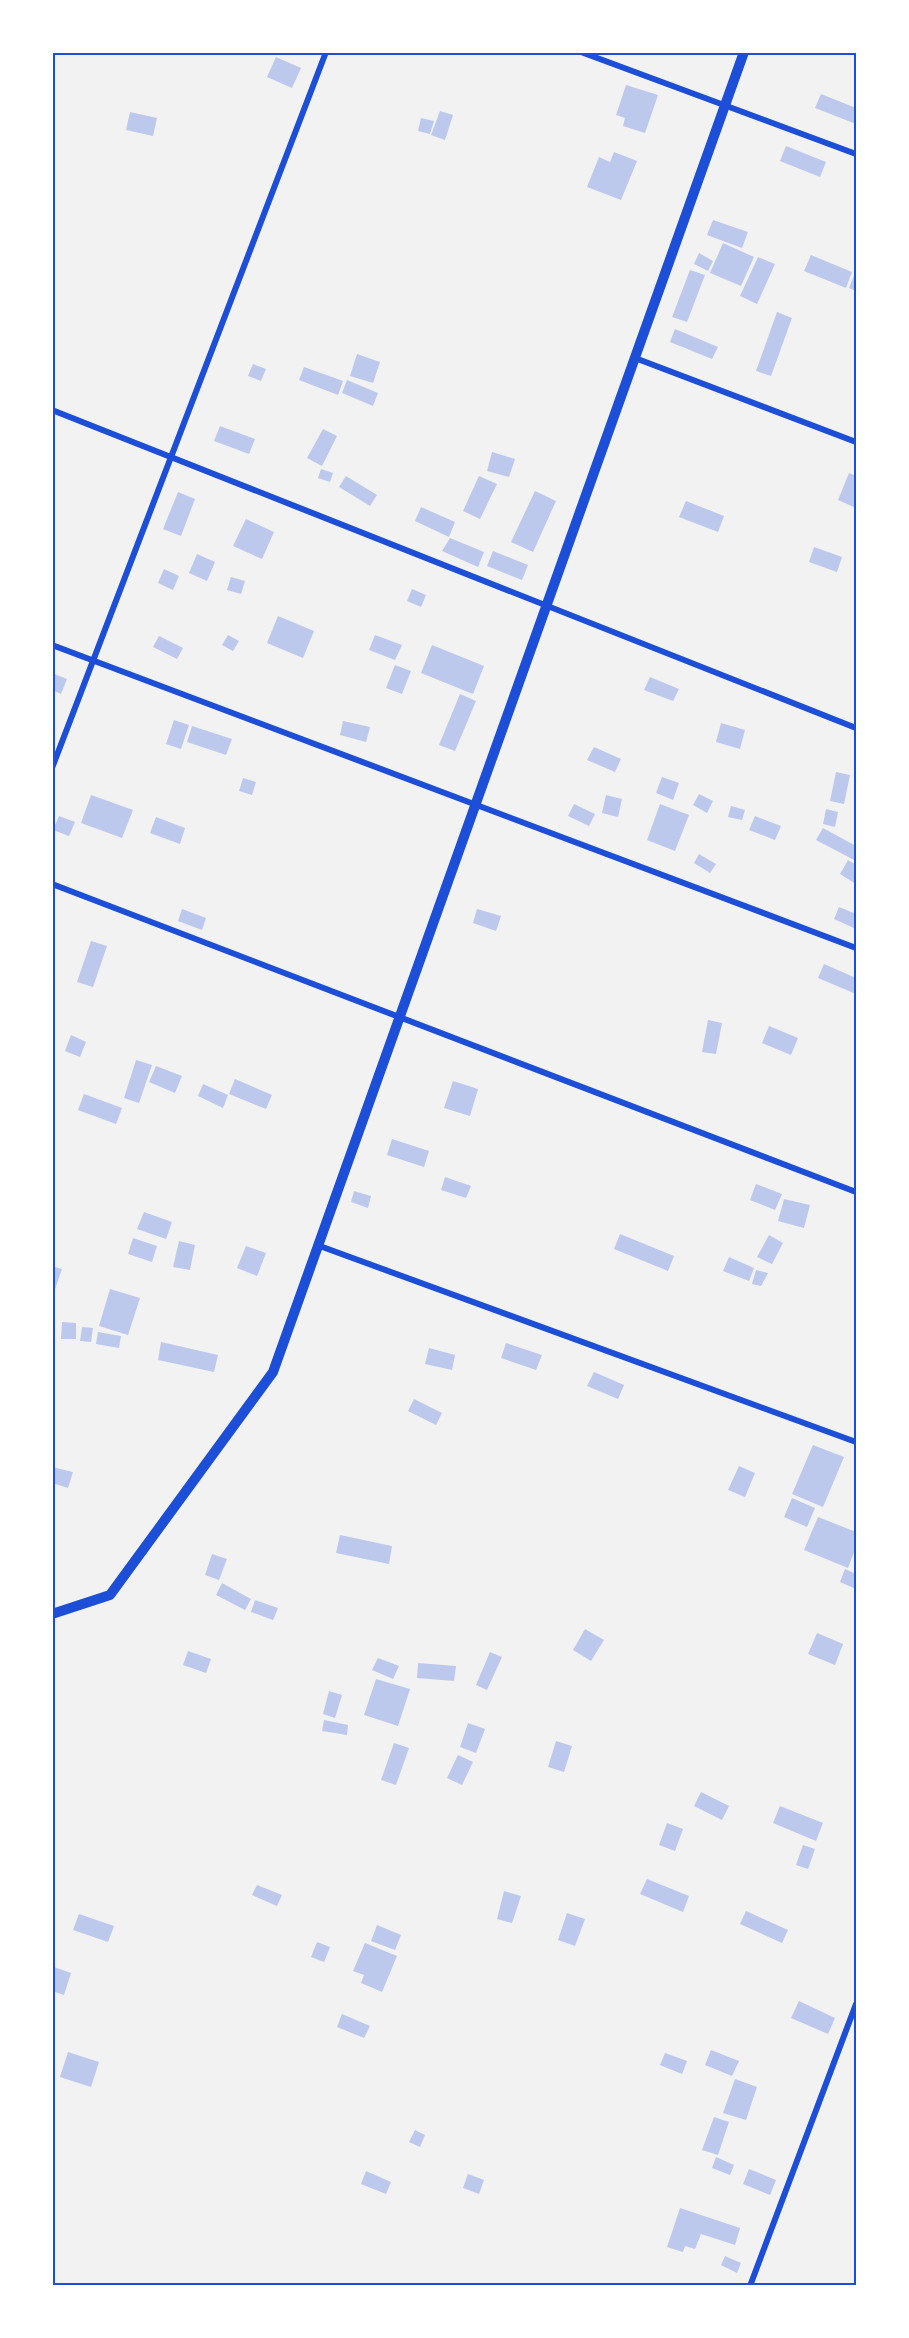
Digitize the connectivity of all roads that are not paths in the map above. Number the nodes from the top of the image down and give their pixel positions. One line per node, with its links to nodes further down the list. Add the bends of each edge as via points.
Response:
1 (326, 52): 9 (street)
2 (580, 52): 4 (street)
3 (744, 52): 4 (street)
4 (725, 105): 5 (street); 6 (street)
5 (856, 154)
6 (634, 357): 8 (street); 10 (street)
7 (52, 410): 9 (street)
8 (856, 442)
9 (171, 457): 10 (street); 12 (street)
10 (545, 605): 13 (street); 15 (street)
11 (52, 645): 12 (street)
12 (93, 661): 14 (street); 15 (street)
13 (856, 728)
14 (52, 768)
15 (473, 805): 17 (street); 18 (street)
16 (52, 884): 18 (street)
17 (856, 948)
18 (398, 1016): 19 (street); 20 (street)
19 (856, 1192)
20 (316, 1245): 21 (street); 22 (street, via 273,1372 110,1595)
21 (856, 1442)
22 (52, 1614)
23 (856, 2004): 24 (street)
24 (750, 2286)

